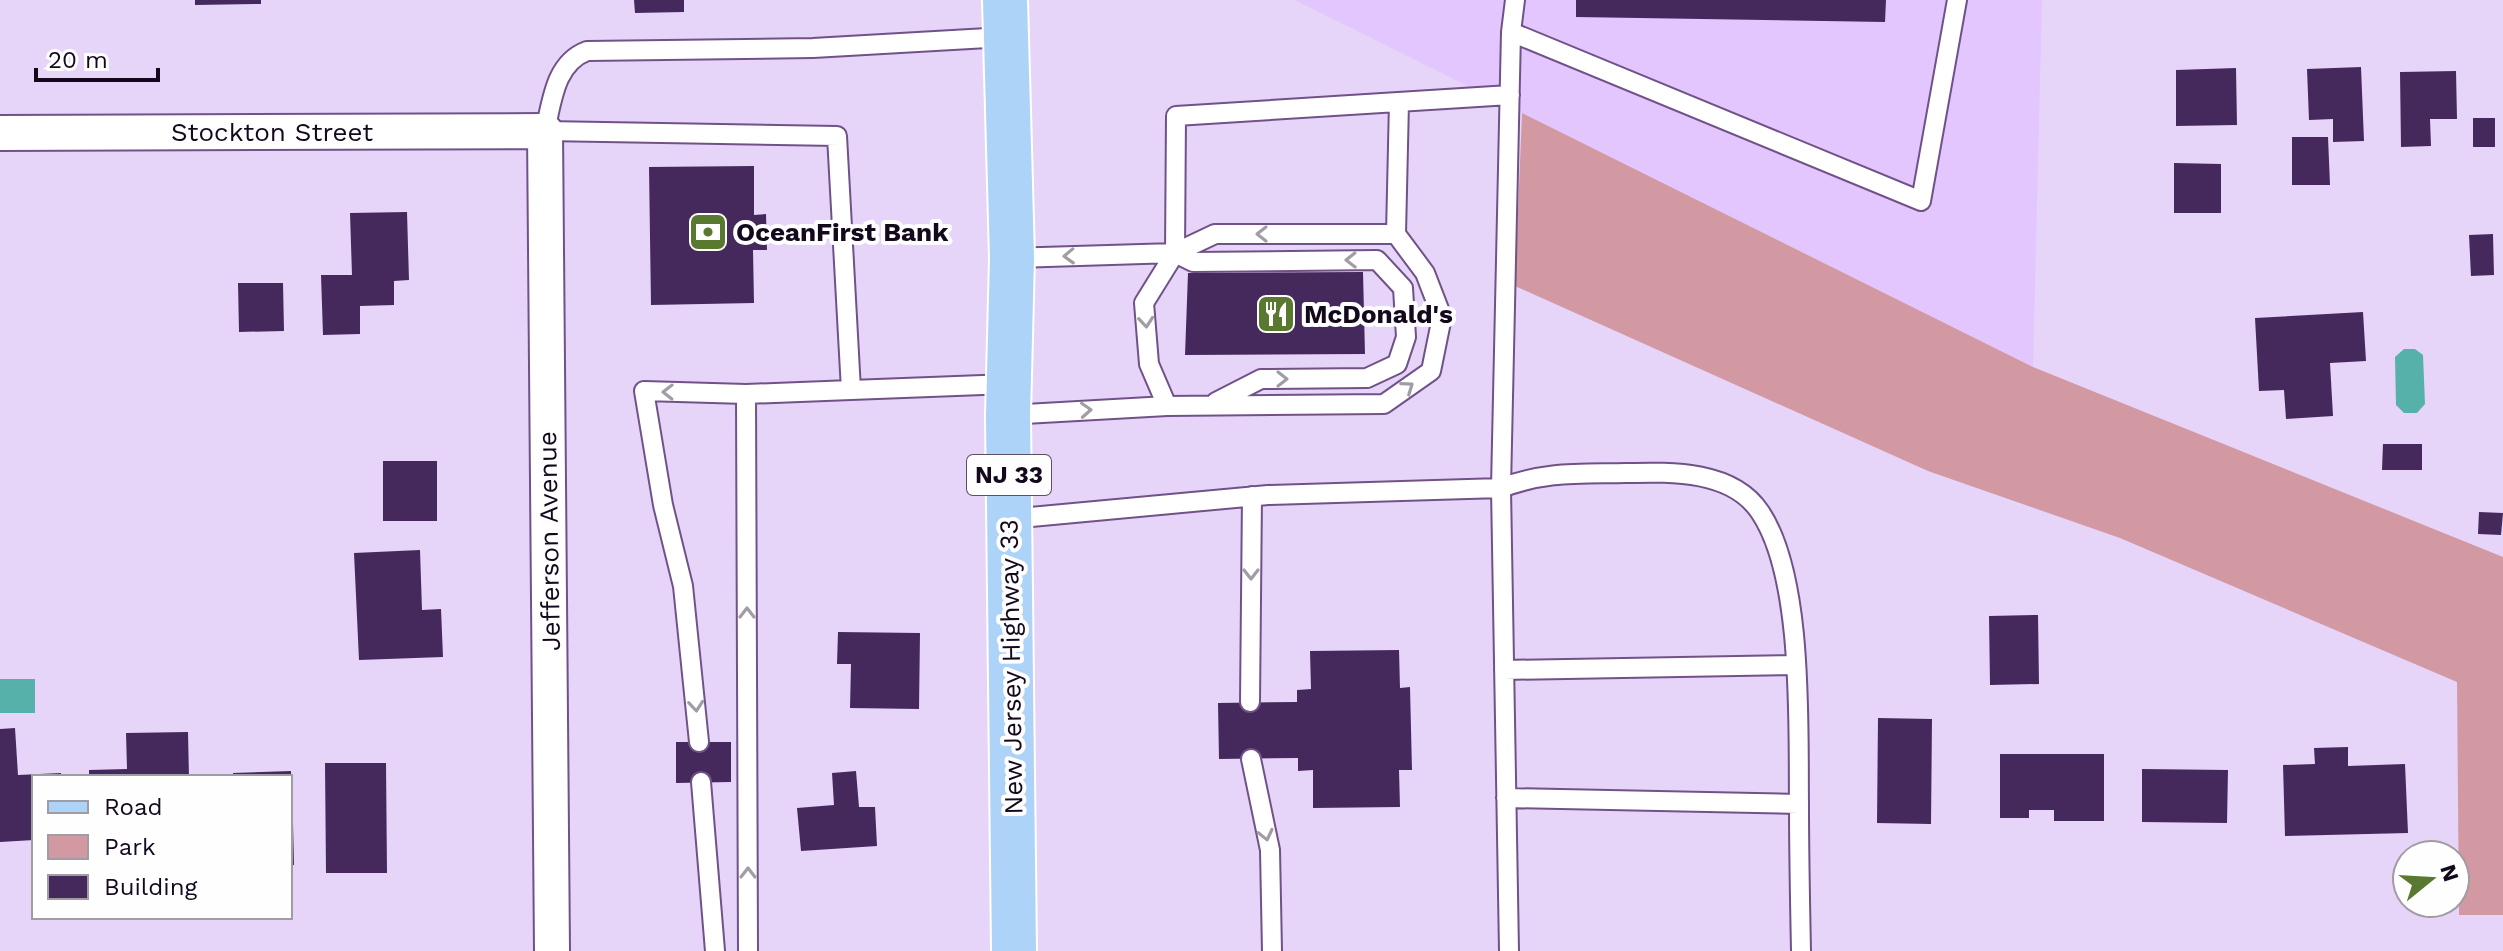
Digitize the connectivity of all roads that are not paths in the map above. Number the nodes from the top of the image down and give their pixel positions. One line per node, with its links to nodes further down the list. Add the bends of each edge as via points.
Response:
1 (1515, 0): 4 (lane)
2 (1957, 0): 4 (lane, via 1921,201)
3 (1005, 18): 7 (lane, via 843,47 587,51 565,65); 11 (main road, New Jersey Highway 33 / NJ 33)
4 (1511, 32): 5 (lane)
5 (1510, 95): 6 (lane); 17 (lane)
6 (1399, 102): 9 (lane); 10 (lane, via 1176,116)
7 (545, 131): 8 (street, Stockton Street); 12 (lane, via 837,136); 28 (street, Jefferson Avenue)
8 (0, 133)
9 (1396, 234): 10 (lane, one-way to 10, via 1215,234); 15 (lane, one-way to 9, via 1384,404 1431,371 1442,317 1425,273)
10 (1175, 253): 11 (lane, one-way to 11); 15 (lane, one-way to 10, via 1261,379 1367,378 1397,364 1406,337 1403,288 1377,260 1193,262); 16 (lane, one-way to 16, via 1144,303 1149,364)
11 (1012, 258): 14 (main road, New Jersey Highway 33 / NJ 33)
12 (851, 390): 13 (lane); 14 (lane)
13 (746, 394): 23 (lane, one-way to 23, via 644,391 683,586); 30 (lane, one-way to 13)
14 (1009, 399): 16 (lane, one-way to 16); 19 (main road, New Jersey Highway 33 / NJ 33)
15 (1211, 405): 16 (lane)
16 (1167, 406)
17 (1501, 488): 18 (lane); 20 (lane, via 1538,475 1684,471 1728,486 1760,510 1775,543 1789,587); 21 (lane)
18 (1252, 496): 19 (lane); 22 (lane, one-way to 22)
19 (1009, 519): 31 (main road, New Jersey Highway 33 / NJ 33)
20 (1794, 665): 21 (lane); 27 (lane, via 1800,719)
21 (1504, 670): 26 (lane)
22 (1250, 702)
23 (699, 742)
24 (1251, 759): 32 (lane, one-way to 32, via 1270,850)
25 (701, 782): 29 (lane)
26 (1506, 798): 27 (lane); 33 (lane)
27 (1799, 804): 34 (lane)
28 (552, 951)
29 (715, 951)
30 (748, 951)
31 (1014, 951)
32 (1272, 951)
33 (1509, 951)
34 (1801, 951)

